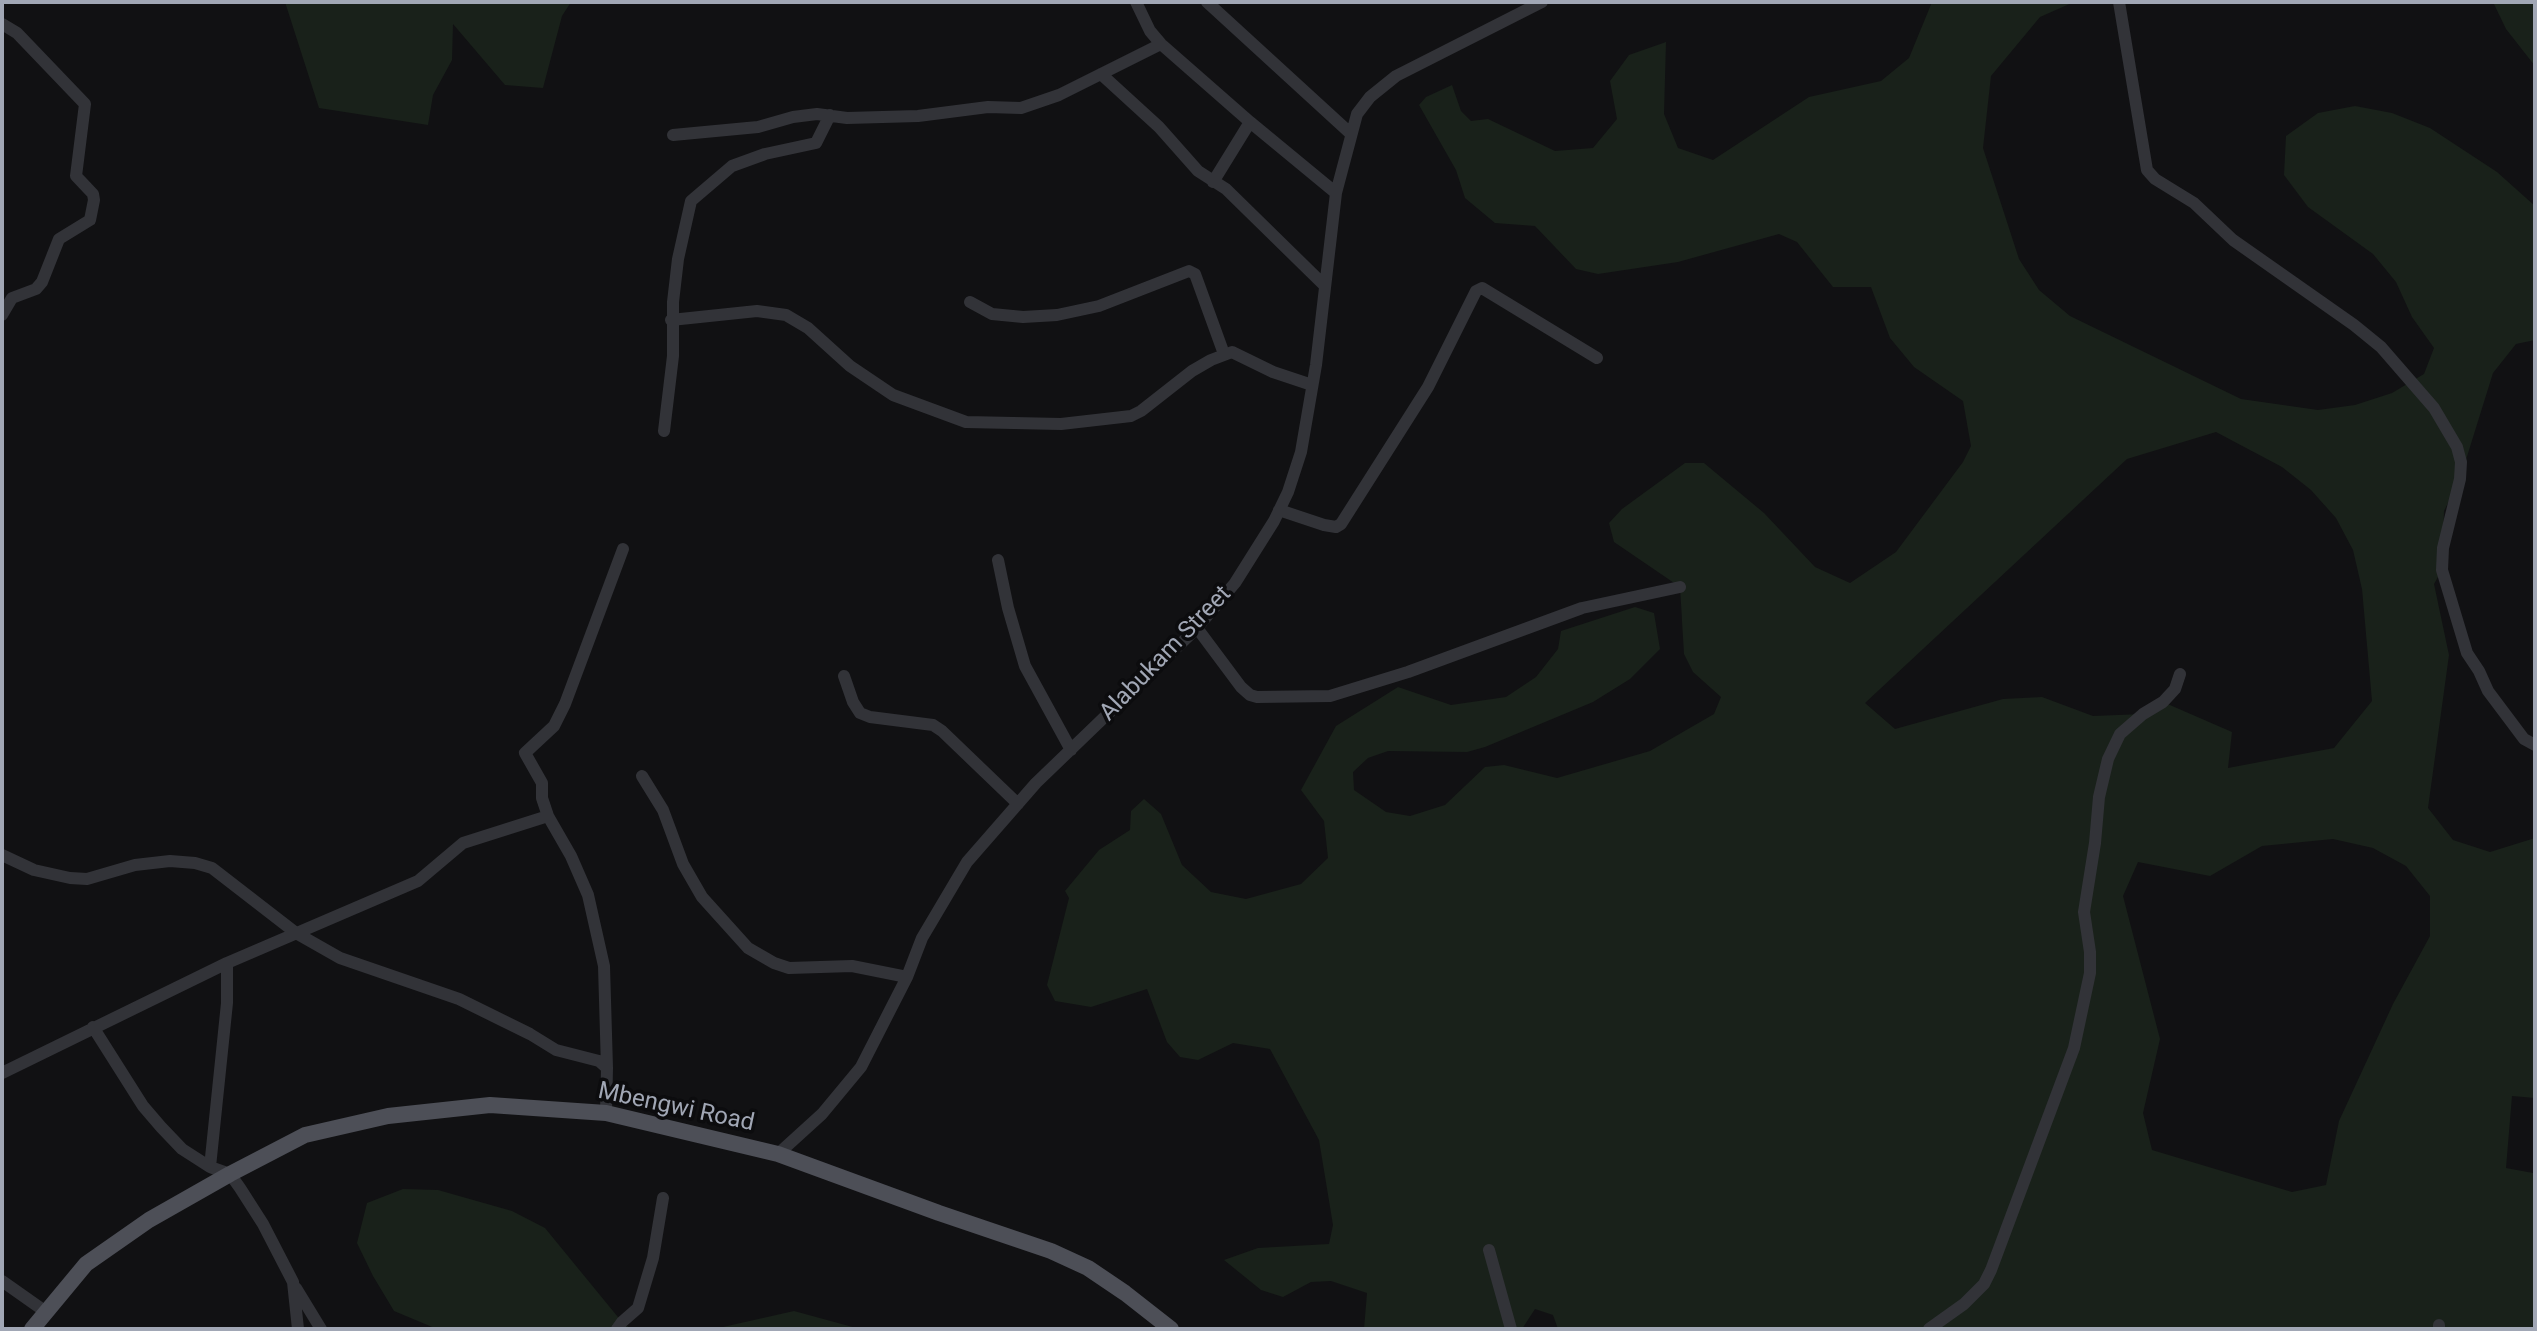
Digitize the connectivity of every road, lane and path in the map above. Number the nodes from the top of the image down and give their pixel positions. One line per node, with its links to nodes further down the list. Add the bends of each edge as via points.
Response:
1 (1136, 2): 6 (street)
2 (1207, 2): 10 (street)
3 (1542, 2): 10 (street, Alabukam Street, via 1396,76 1370,96)
4 (2119, 2): 29 (street, via 2147,170 2155,180 2194,203 2233,240 2381,347 2434,408 2457,447 2460,479 2442,570 2467,653 2488,691 2524,739)
5 (2, 24): 16 (street, via 17,33 85,104 76,176 94,200 90,220 59,239 42,282 12,298)
6 (1161, 44): 7 (street); 9 (street)
7 (1101, 74): 8 (street, via 1021,108 973,108 918,116); 12 (street)
8 (830, 116): 11 (street); 17 (street, via 816,144 733,166 691,201)
9 (1250, 122): 12 (street); 13 (street)
10 (1350, 133): 13 (street, Alabukam Street)
11 (673, 135)
12 (1213, 182): 14 (street, via 1226,189)
13 (1336, 193): 14 (street, Alabukam Street)
14 (1325, 286): 20 (street, Alabukam Street)
15 (970, 302): 18 (street, via 992,314 1057,315 1099,306 1189,271 1195,274)
16 (2, 315)
17 (671, 320): 18 (street, via 757,311 786,315 893,395 966,422 1061,424 1131,416 1192,371); 21 (street, via 673,356)
18 (1224, 354): 20 (street, via 1232,352)
19 (1597, 358): 22 (street, via 1482,288 1476,291 1428,387 1342,524 1325,525)
20 (1312, 385): 22 (street, Alabukam Street, via 1296,472)
21 (664, 431)
22 (1279, 510): 26 (street, Alabukam Street, via 1235,583)
23 (623, 549): 33 (street, via 554,726 525,753 542,783)
24 (999, 560): 30 (street, via 1007,608 1025,666)
25 (1680, 587): 26 (street, via 1583,608 1329,696 1250,695)
26 (1197, 628): 30 (street, Alabukam Street)
27 (2180, 674): 56 (street, via 2164,702 2120,734 2108,759 2084,912 2090,973 2074,1048 1984,1284)
28 (844, 676): 32 (street, via 860,713 933,725)
29 (2535, 746)
30 (1071, 750): 32 (street, Alabukam Street)
31 (642, 776): 37 (street, via 663,810 683,864 702,897 748,948 789,968 852,966)
32 (1018, 804): 37 (street, Alabukam Street, via 952,885 922,938)
33 (548, 816): 35 (street, via 463,843 418,881); 39 (street, via 576,866 594,919 604,966)
34 (2, 855): 35 (street, via 34,870 87,879 135,865 195,863 212,868)
35 (296, 933): 36 (street); 39 (street, via 340,958 458,999 555,1051 591,1057)
36 (227, 963): 38 (street); 43 (street, via 227,1003)
37 (907, 977): 42 (street, Alabukam Street, via 861,1067 821,1114)
38 (93, 1027): 40 (street); 43 (street, via 143,1106 182,1149)
39 (607, 1068): 41 (street)
40 (2, 1073)
41 (606, 1113): 42 (main road, Mbengwi Road); 44 (main road, Mbengwi Road, via 490,1105 388,1116 306,1135)
42 (778, 1154): 54 (main road, Mbengwi Road, via 1051,1251 1088,1268)
43 (209, 1167): 44 (street)
44 (230, 1174): 48 (street); 49 (main road, Mbengwi Road, via 149,1220 86,1264)
45 (663, 1198): 53 (street, via 653,1258 638,1308)
46 (1489, 1250): 55 (street)
47 (2, 1281): 49 (street)
48 (293, 1282): 51 (street); 52 (street)
49 (46, 1312): 50 (main road, Mbengwi Road)
50 (32, 1329)
51 (298, 1329)
52 (321, 1329)
53 (617, 1329)
54 (1171, 1329)
55 (1511, 1329)
56 (1929, 1329)

